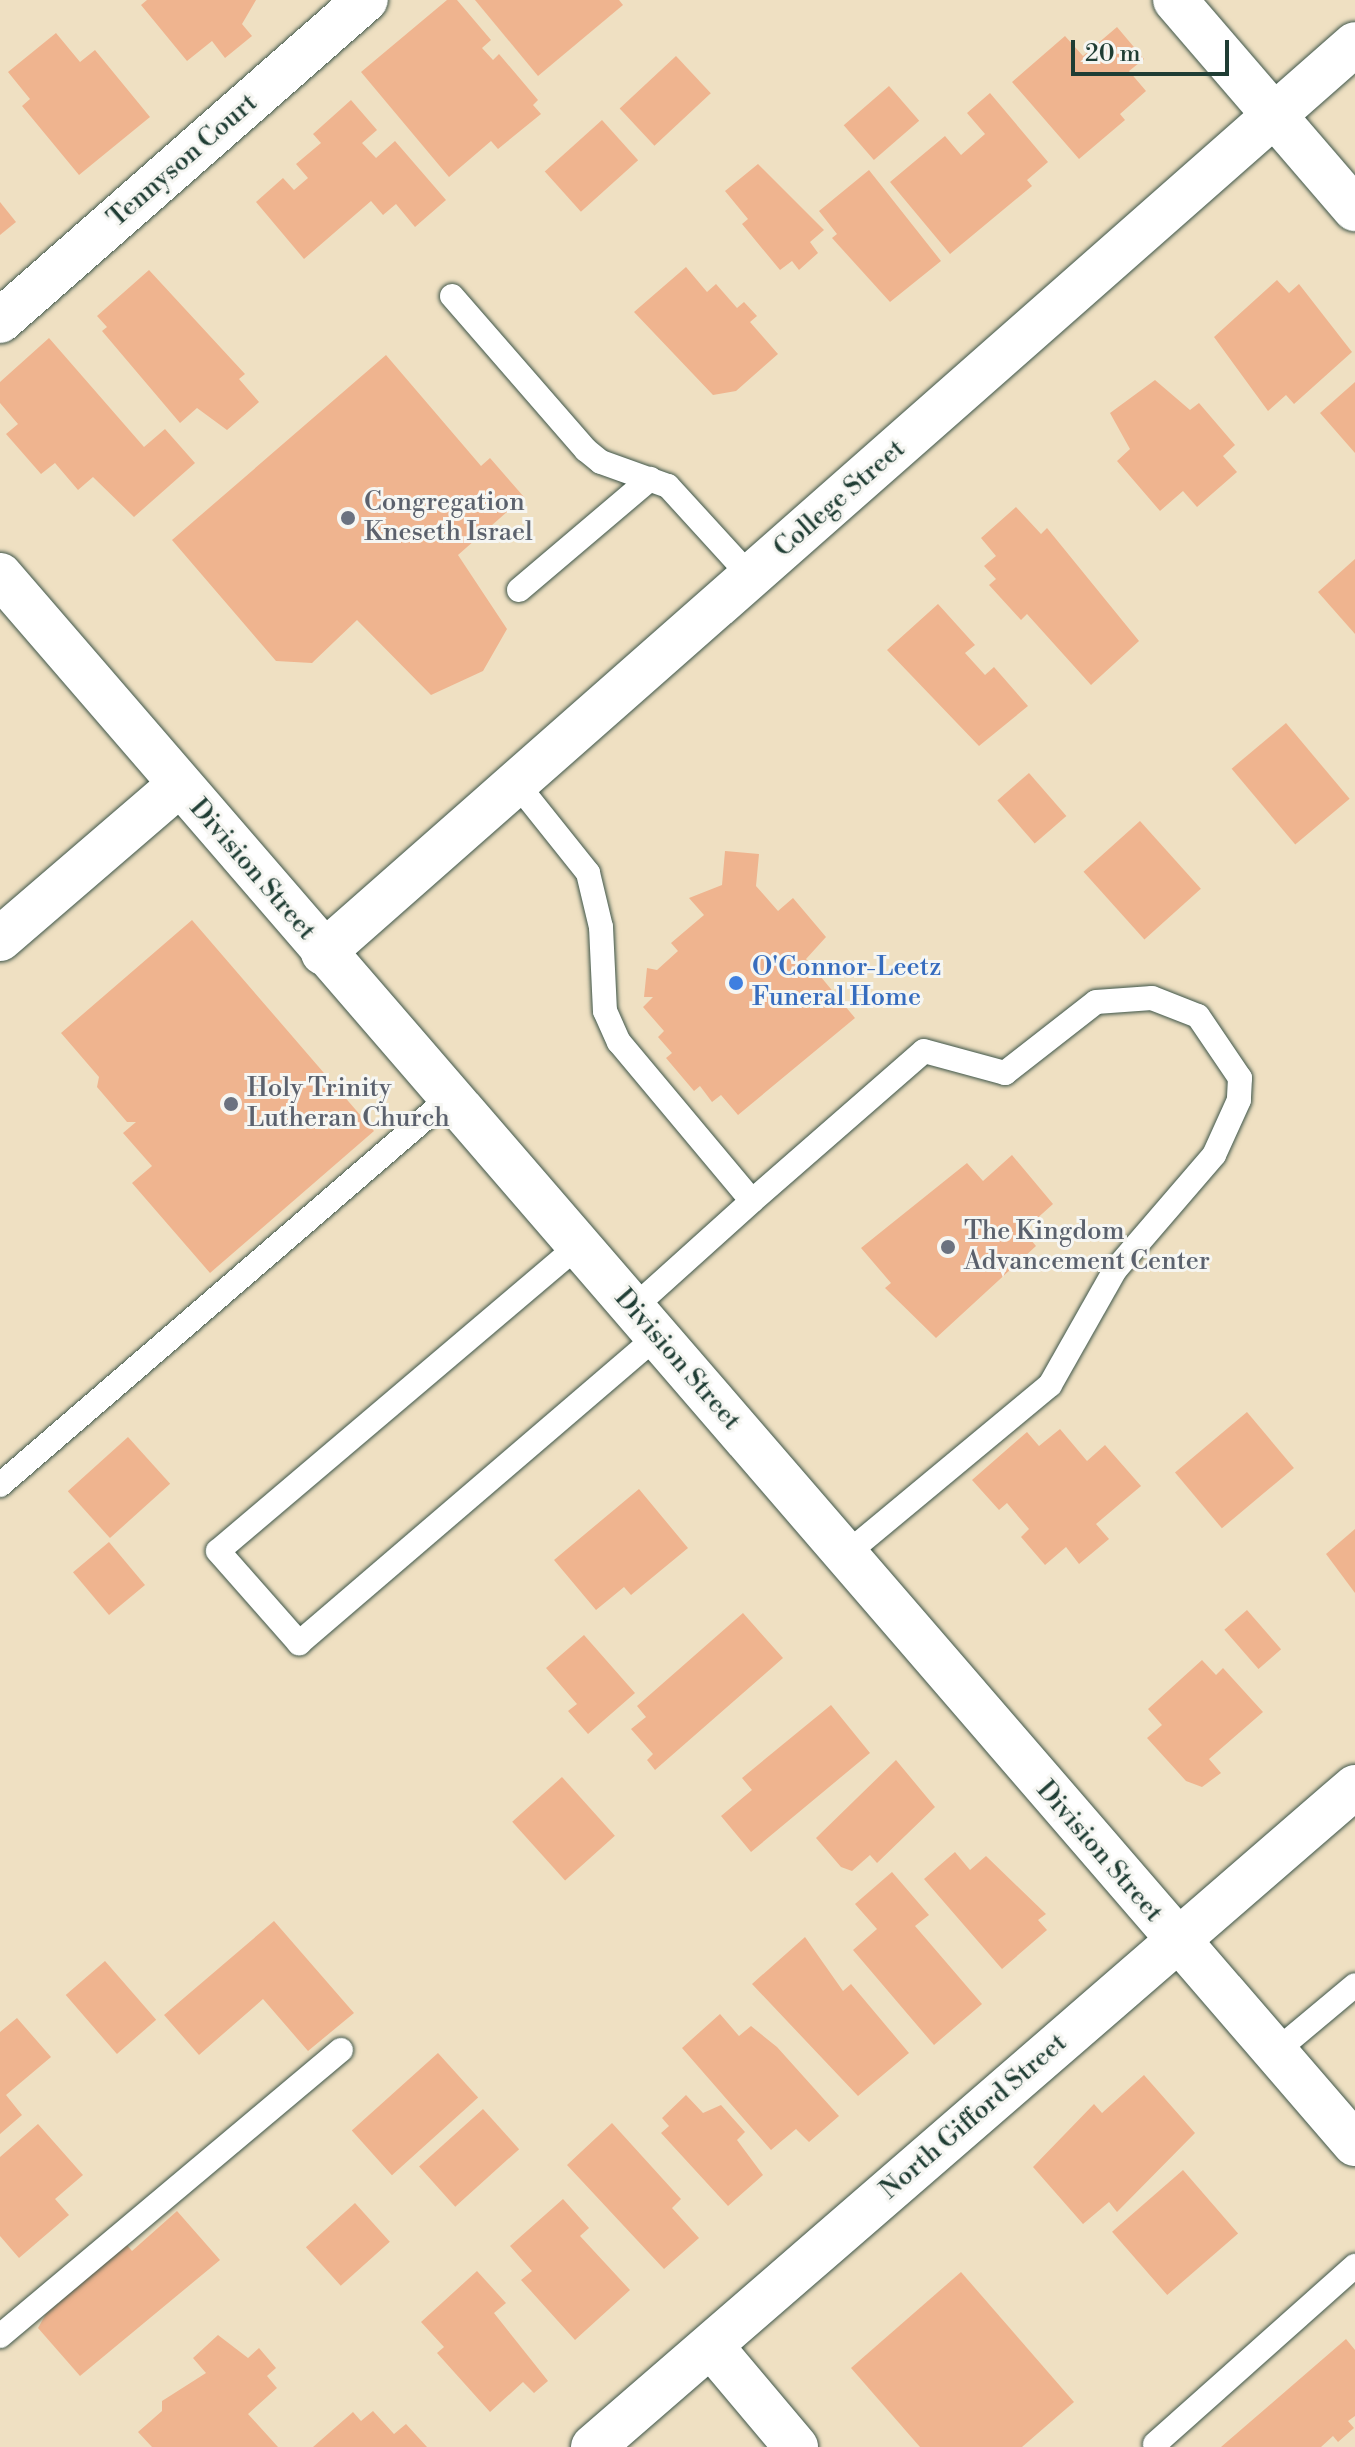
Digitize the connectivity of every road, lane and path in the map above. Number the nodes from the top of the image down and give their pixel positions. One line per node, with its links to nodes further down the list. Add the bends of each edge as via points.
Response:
1 (366, 0): 7 (street, Tennyson Court)
2 (1175, 0): 4 (street)
3 (1355, 44): 4 (street, College Street)
4 (1274, 116): 5 (street); 10 (street, College Street)
5 (1355, 209)
6 (452, 296): 8 (lane, via 586,450)
7 (0, 321)
8 (650, 479): 10 (lane, via 668,486); 11 (lane)
9 (0, 575): 13 (street, Division Street)
10 (751, 577): 12 (street, College Street)
11 (519, 590)
12 (517, 784): 15 (street, College Street); 17 (lane, via 588,873 598,897 605,1011 619,1042)
13 (179, 785): 14 (street); 15 (street, Division Street)
14 (0, 939)
15 (323, 953): 16 (street, Division Street)
16 (450, 1097): 18 (street, Division Street); 20 (lane)
17 (752, 1201): 19 (lane); 21 (lane, via 924,1051 1005,1073 1096,1002 1152,998 1198,1016 1240,1078 1239,1100 1214,1155 1115,1270 1050,1385)
18 (579, 1245): 19 (street, Division Street); 19 (lane, via 218,1551 299,1643)
19 (644, 1323): 21 (street, Division Street)
20 (0, 1485)
21 (844, 1556): 23 (street, Division Street)
22 (1355, 1787): 23 (street, North Gifford Street)
23 (1177, 1941): 26 (street, Division Street); 30 (street, North Gifford Street)
24 (1355, 1985): 26 (lane)
25 (341, 2050): 29 (lane)
26 (1275, 2052): 27 (street, Division Street)
27 (1355, 2144)
28 (1355, 2266): 31 (lane)
29 (0, 2336)
30 (711, 2346): 32 (street, North Gifford Street); 33 (street)
31 (1155, 2444)
32 (593, 2447)
33 (796, 2447)

